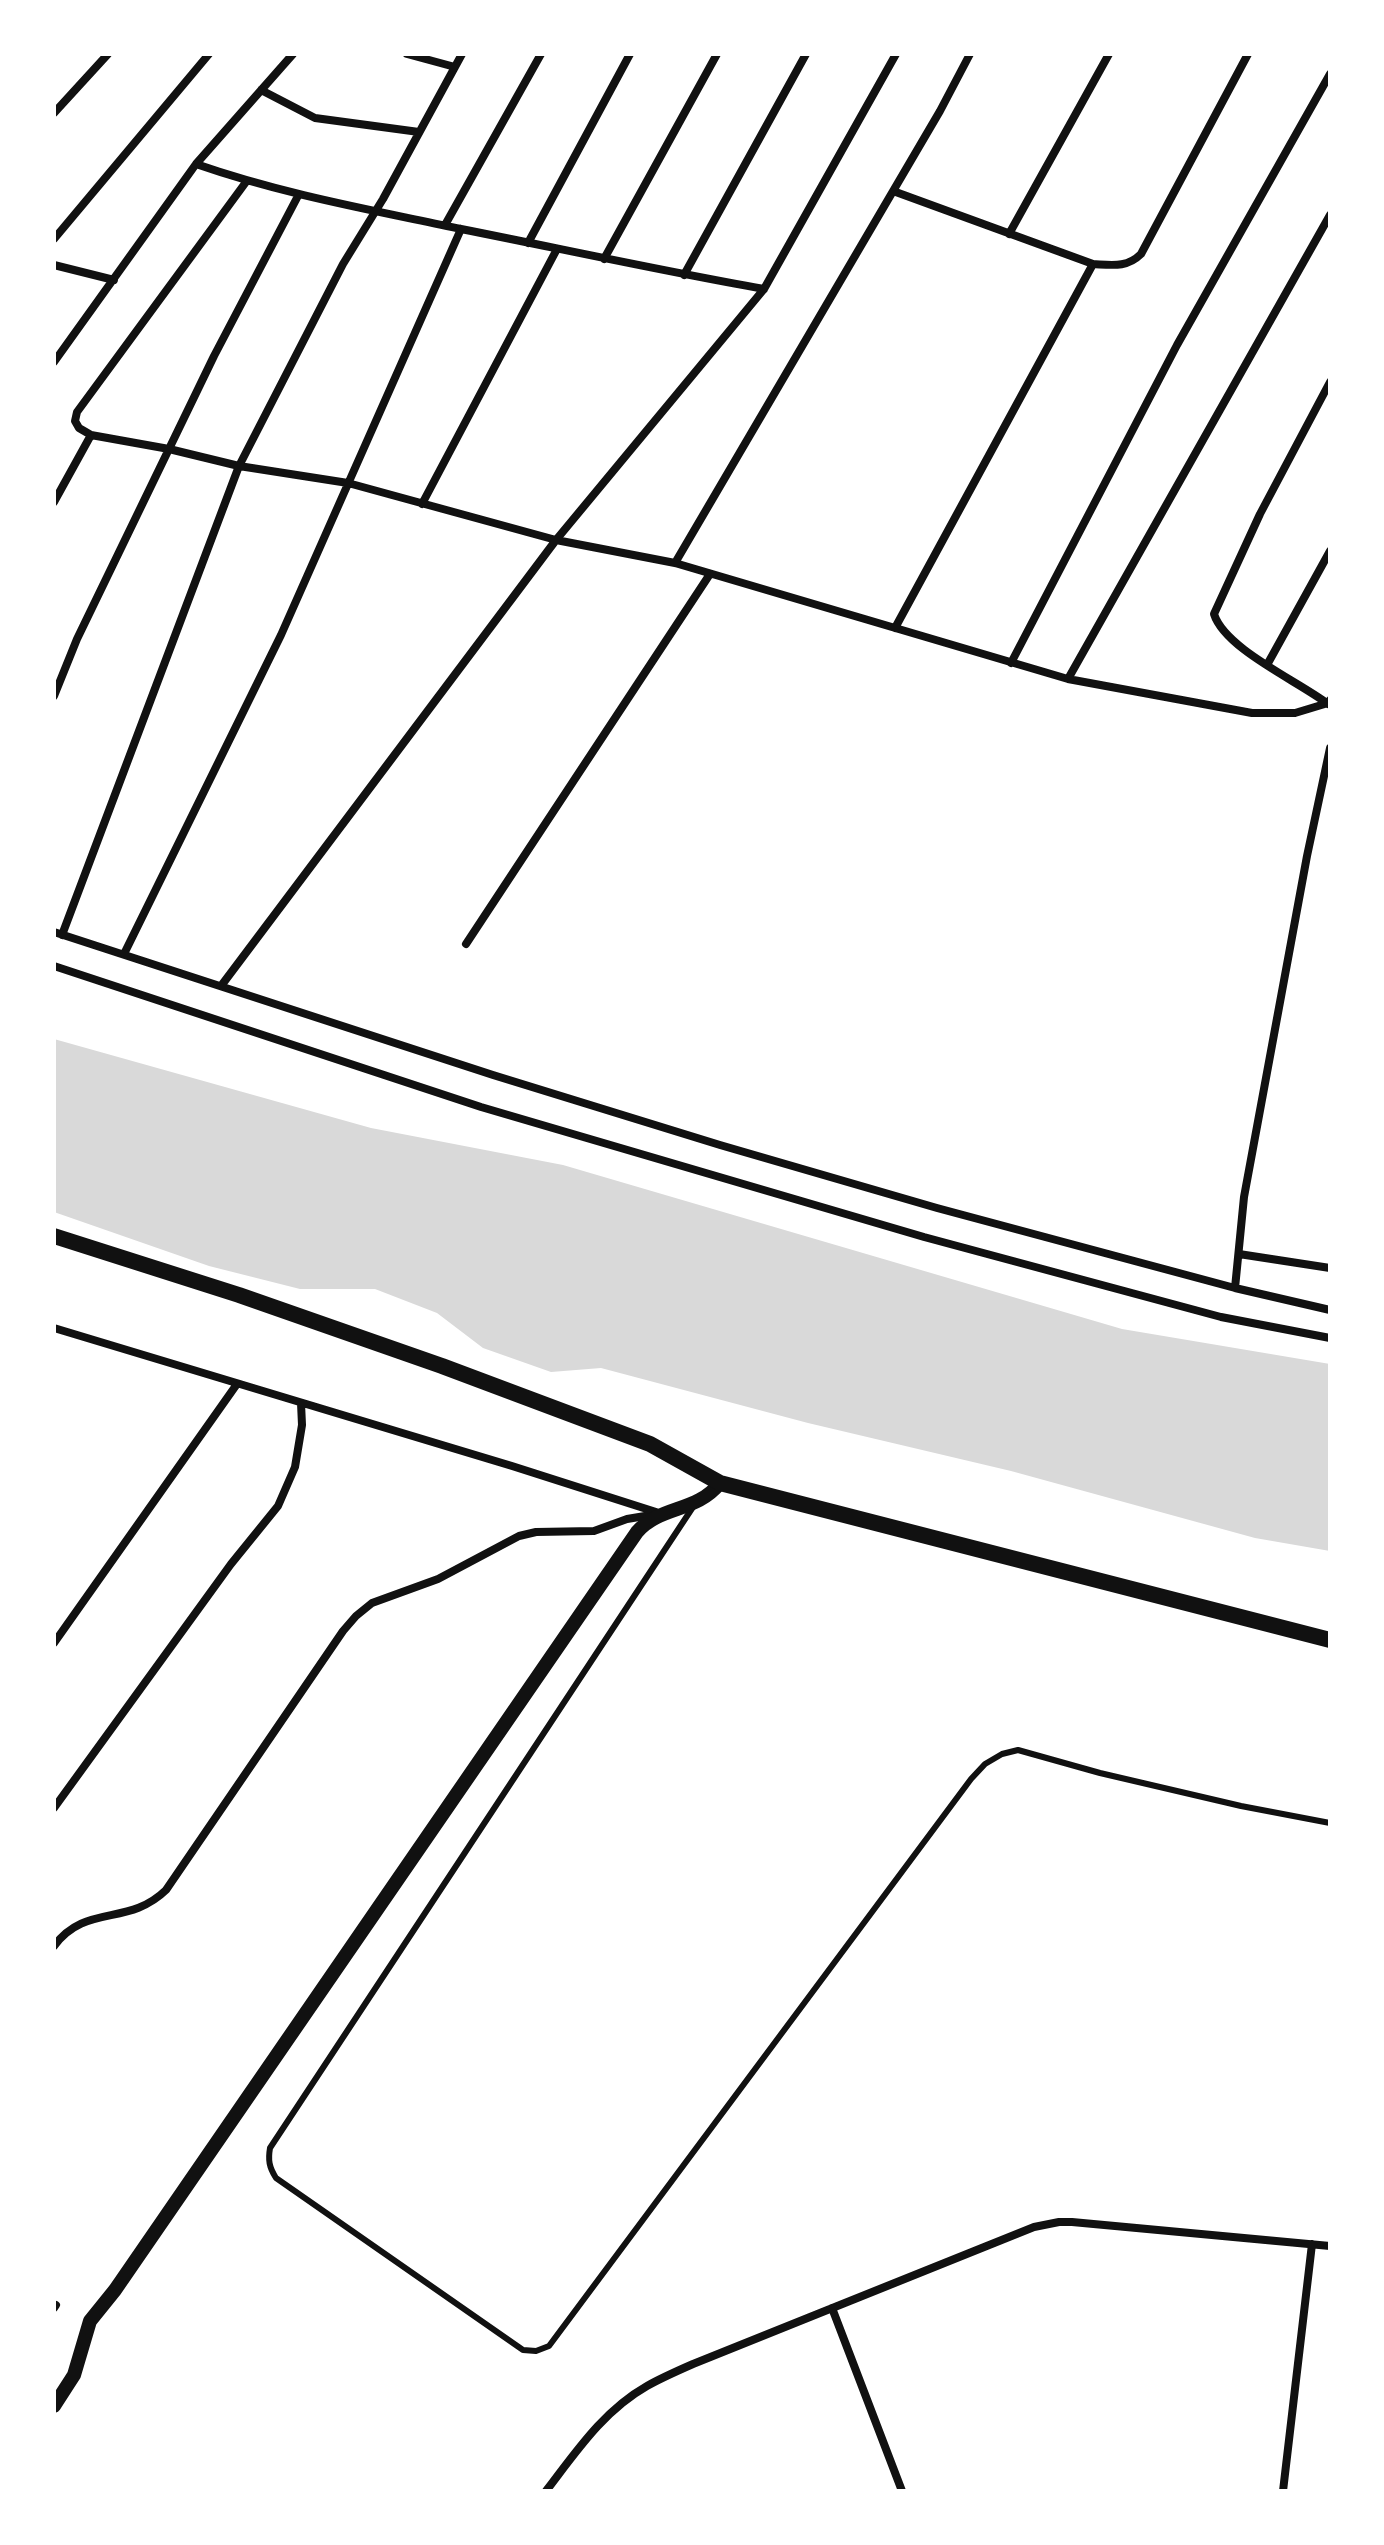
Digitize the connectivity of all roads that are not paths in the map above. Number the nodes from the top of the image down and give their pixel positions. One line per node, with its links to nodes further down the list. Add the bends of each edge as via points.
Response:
1 (108, 54): 17 (street)
2 (209, 54): 28 (street)
3 (293, 54): 16 (street)
4 (407, 54): 14 (street)
5 (462, 54): 14 (street)
6 (541, 54): 25 (street)
7 (630, 54): 29 (street)
8 (717, 54): 31 (street)
9 (806, 54): 34 (street)
10 (896, 54): 36 (street)
11 (970, 54): 21 (street)
12 (1109, 54): 27 (street)
13 (1248, 54): 32 (street, via 1141,254 1132,263)
14 (455, 67): 18 (street)
15 (1330, 74): 50 (street, via 1177,345)
16 (261, 90): 18 (street, via 315,118); 19 (street)
17 (54, 113)
18 (419, 132): 23 (street)
19 (196, 164): 20 (street); 35 (street)
20 (246, 182): 22 (street); 39 (street, via 81,405 75,421)
21 (893, 191): 27 (street); 47 (street)
22 (299, 194): 23 (street); 40 (street)
23 (375, 211): 25 (street); 41 (street)
24 (1330, 215): 52 (street)
25 (445, 225): 26 (street)
26 (461, 229): 29 (street); 42 (street)
27 (1009, 234): 32 (street)
28 (54, 239)
29 (528, 243): 30 (street)
30 (557, 249): 31 (street); 44 (street)
31 (604, 259): 34 (street)
32 (1093, 264): 49 (street)
33 (54, 265): 35 (street)
34 (684, 275): 36 (street)
35 (114, 280): 37 (street)
36 (764, 289): 45 (street)
37 (54, 362)
38 (1330, 382): 51 (street, via 1214,614 1235,641)
39 (91, 435): 40 (street); 43 (street)
40 (169, 449): 41 (street); 53 (street)
41 (239, 466): 42 (street); 56 (street)
42 (348, 483): 44 (street); 58 (street, via 281,635)
43 (54, 502)
44 (422, 504): 45 (street)
45 (556, 540): 47 (street); 60 (street)
46 (1330, 551): 51 (street)
47 (675, 563): 48 (street)
48 (710, 574): 49 (street); 57 (street)
49 (895, 628): 50 (street)
50 (1011, 663): 52 (street)
51 (1267, 665): 54 (street)
52 (1068, 679): 54 (street, via 1252,713 1295,713)
53 (54, 696)
54 (1329, 704)
55 (1330, 748): 62 (street, via 1244,1197)
56 (58, 934): 58 (street)
57 (466, 944)
58 (124, 954): 60 (street)
59 (54, 966): 67 (street, via 481,1107 924,1237 1221,1317)
60 (221, 986): 64 (street, via 720,1145)
61 (54, 1236): 70 (main road, via 442,1366 650,1444)
62 (1239, 1254): 63 (street); 64 (street)
63 (1330, 1268)
64 (1235, 1288): 65 (street)
65 (1330, 1310)
66 (54, 1328): 68 (street)
67 (1330, 1338)
68 (237, 1384): 69 (street); 74 (street)
69 (301, 1403): 72 (street); 75 (street, via 298,1457 278,1506)
70 (720, 1483): 71 (street); 73 (main road)
71 (695, 1504): 72 (street); 76 (lane, via 270,2148 270,2169 276,2178 523,2350 549,2346 985,1764 1018,1750)
72 (660, 1514): 77 (street, via 594,1531 519,1536 438,1579 372,1603 343,1631 166,1890 130,1912 85,1920); 81 (street, via 637,1532 96,2311 74,2375)
73 (1330, 1640)
74 (54, 1643)
75 (54, 1808)
76 (1330, 1823)
77 (54, 1946)
78 (1312, 2244): 79 (street); 80 (street, via 1046,2223); 84 (street)
79 (1330, 2246)
80 (832, 2308): 82 (street, via 637,2392 593,2430); 83 (street)
81 (54, 2406)
82 (546, 2491)
83 (902, 2491)
84 (1283, 2491)

